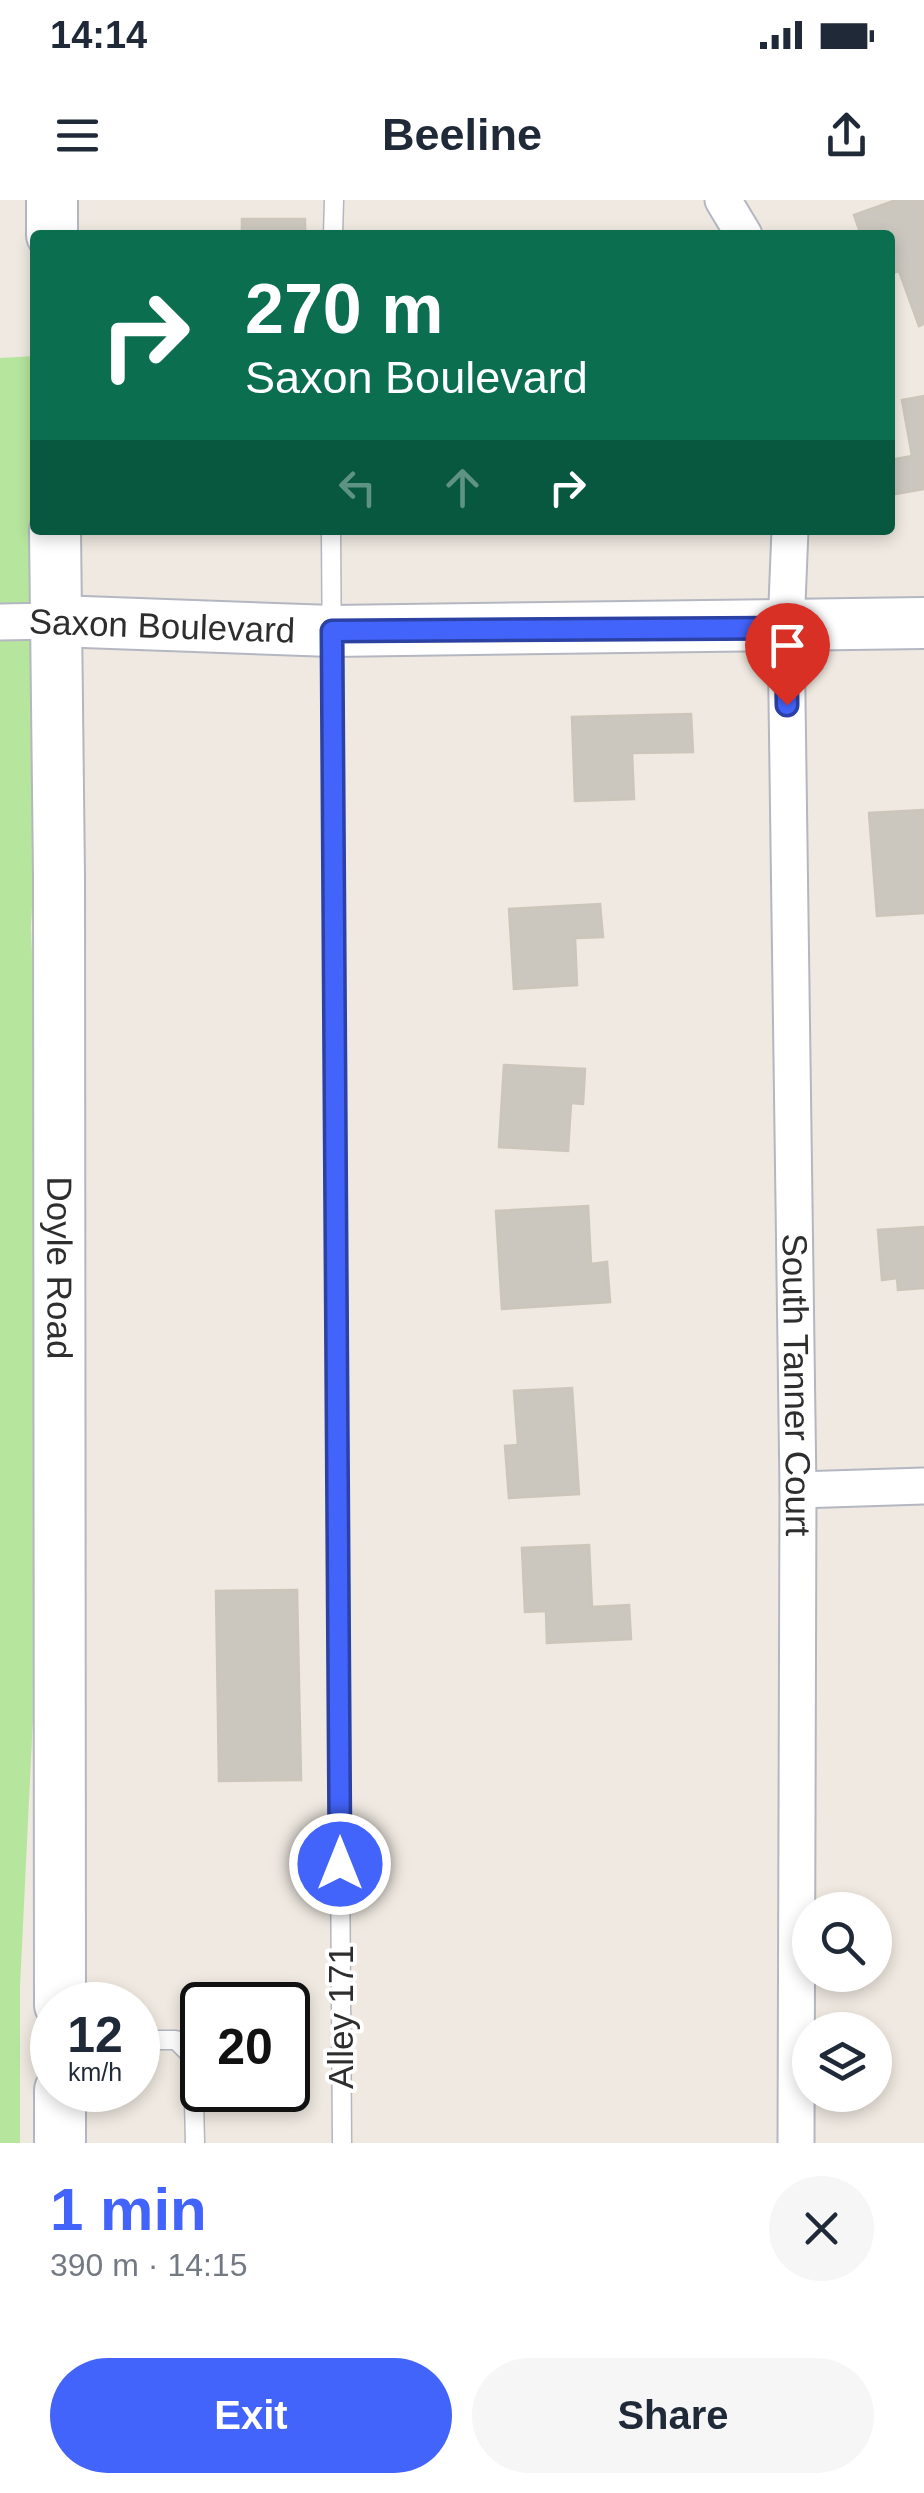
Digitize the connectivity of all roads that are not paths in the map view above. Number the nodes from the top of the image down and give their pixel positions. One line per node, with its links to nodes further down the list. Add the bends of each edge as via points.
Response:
1 (52, 200): 4 (main road)
2 (334, 200): 5 (lane)
3 (723, 200): 6 (street)
4 (52, 230)
5 (333, 230)
6 (741, 230)
7 (55, 535): 10 (main road, Doyle Road)
8 (331, 535): 14 (lane, Alley 171)
9 (790, 535): 13 (street, South Tanner Court)
10 (56, 621): 11 (street, Saxon Boulevard); 14 (main road, Saxon Boulevard); 17 (main road, Doyle Road)
11 (0, 622)
12 (924, 624): 13 (main road, Saxon Boulevard)
13 (786, 628): 14 (main road, Saxon Boulevard); 16 (street, South Tanner Court)
14 (332, 631): 22 (lane, Alley 171)
15 (924, 1486): 16 (street)
16 (798, 1490): 23 (street, South Tanner Court)
17 (60, 1982)
18 (160, 2040): 21 (lane, via 176,2040 193,2056)
19 (60, 2112): 20 (main road)
20 (60, 2143)
21 (194, 2143)
22 (342, 2143)
23 (796, 2143)

